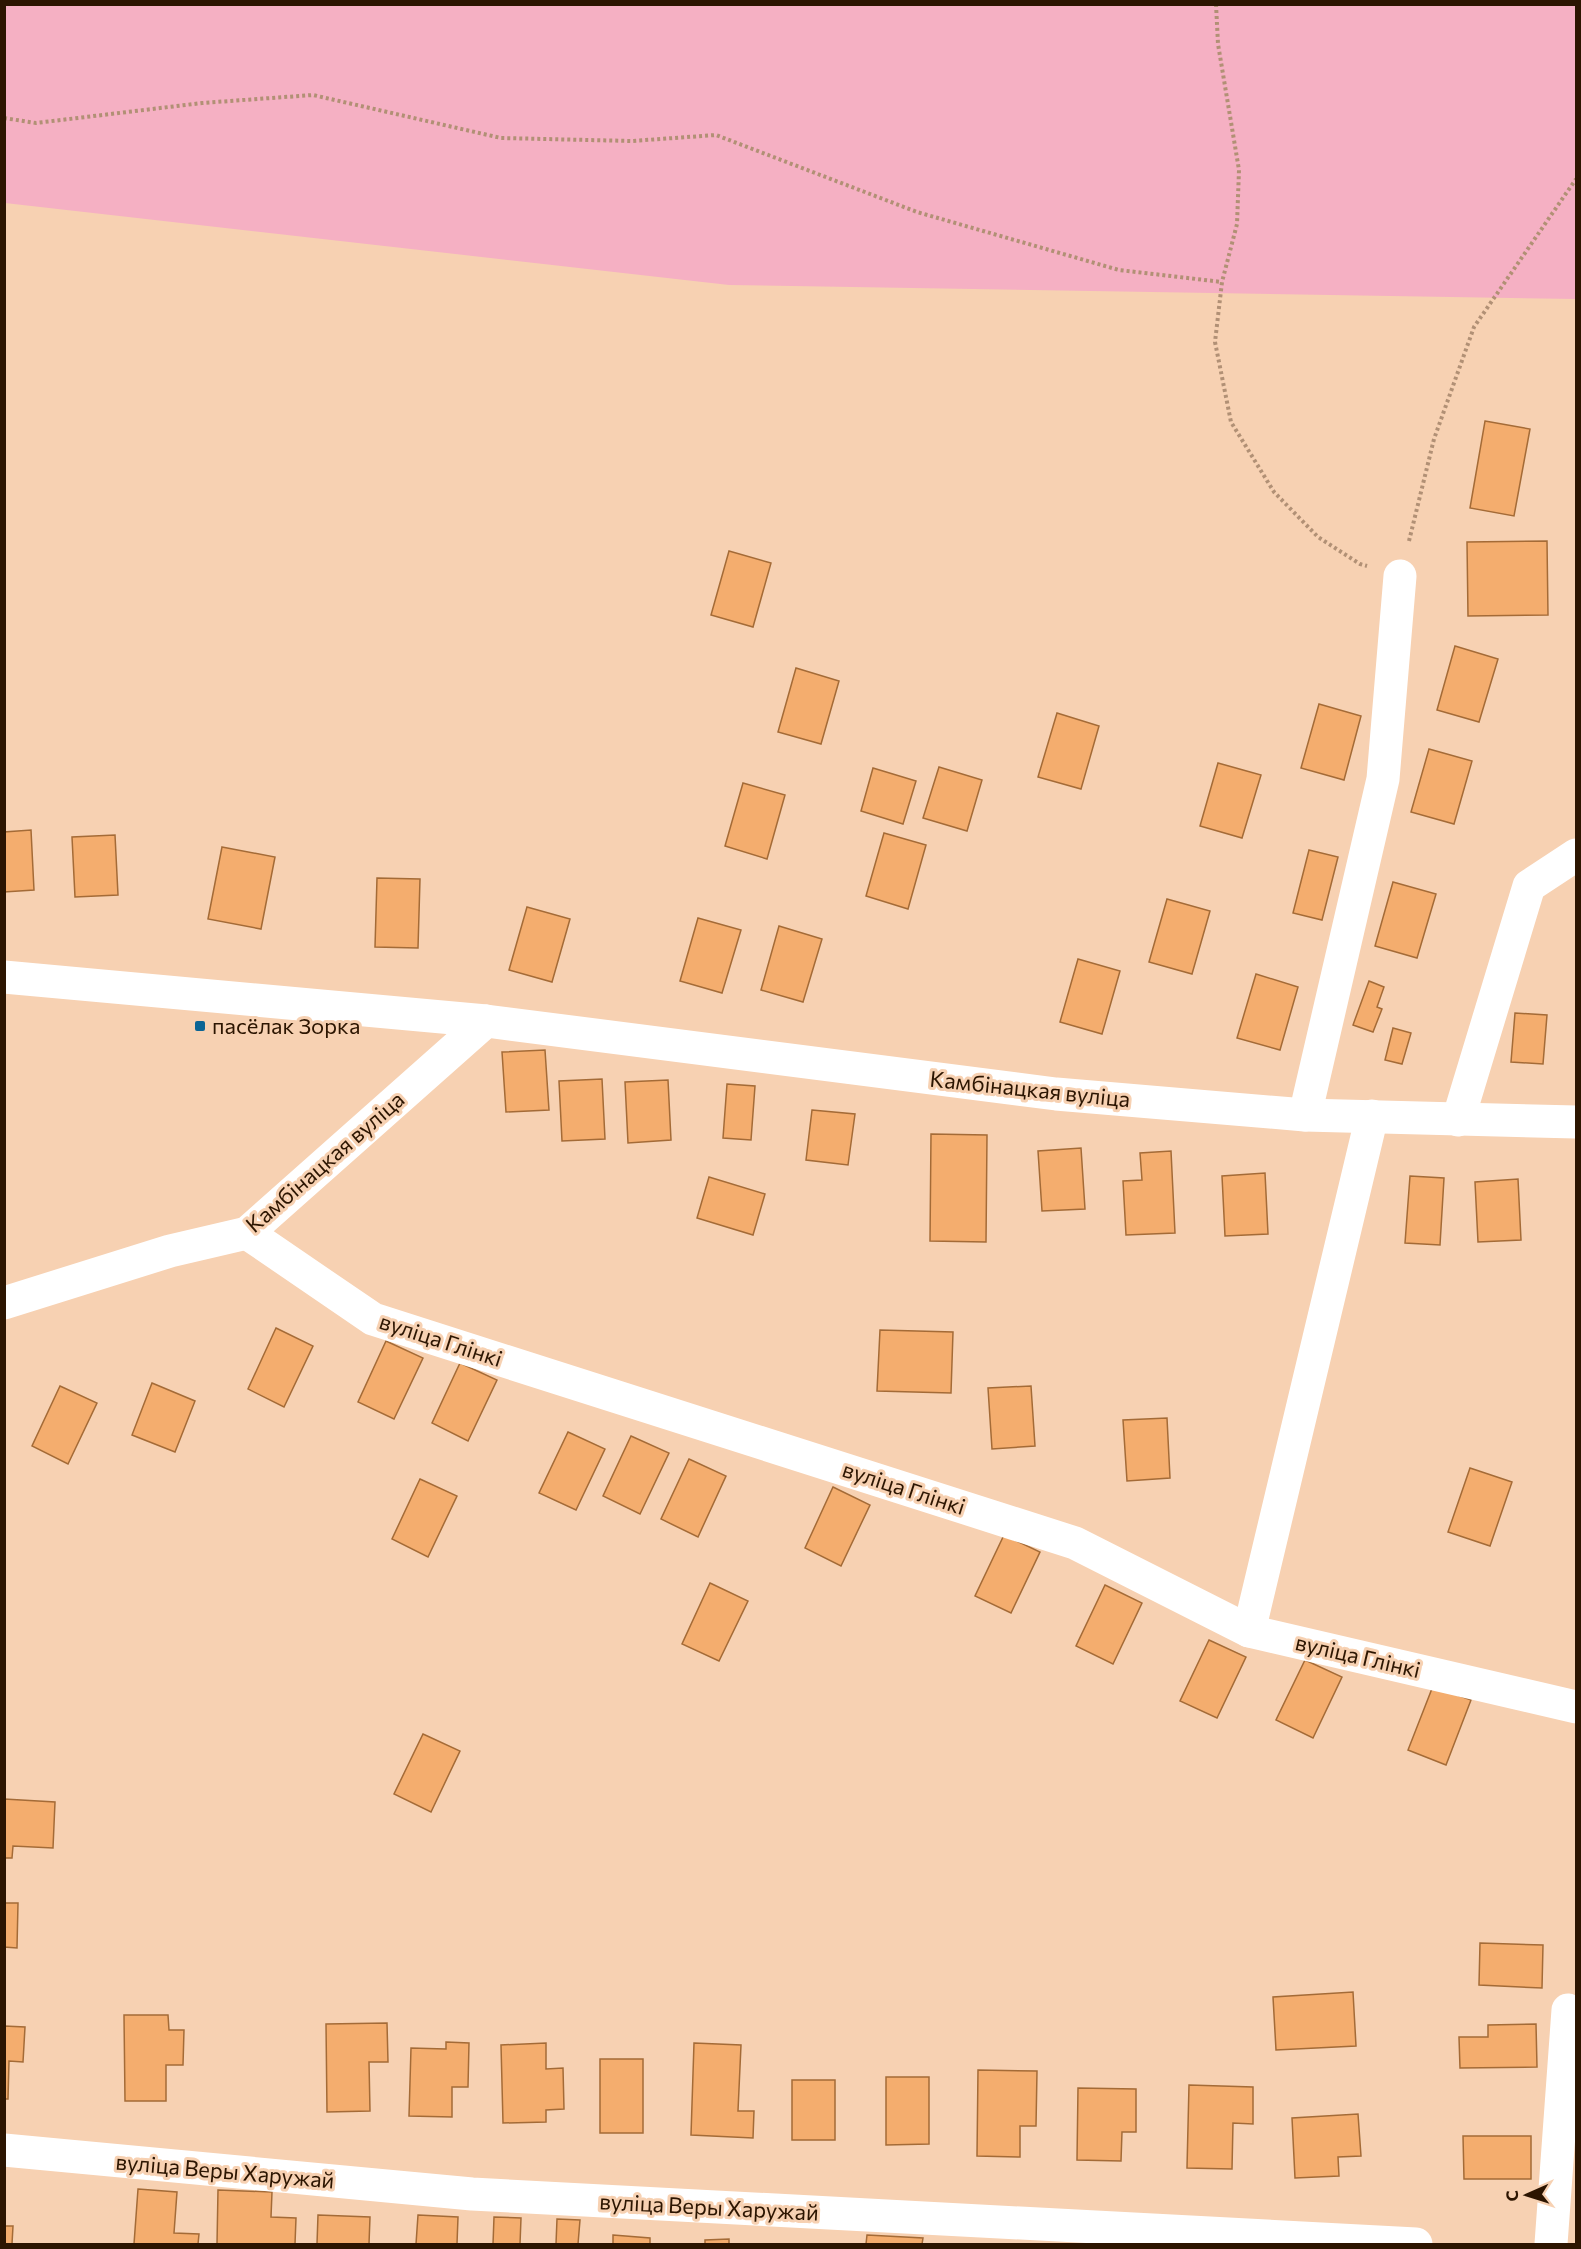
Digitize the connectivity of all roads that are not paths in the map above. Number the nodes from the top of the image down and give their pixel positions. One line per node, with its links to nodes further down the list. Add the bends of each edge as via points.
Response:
1 (1400, 576): 5 (street, via 1383,779)
2 (1576, 855): 7 (street, via 1529,886)
3 (4, 977): 4 (street, Камбінацкая вуліца)
4 (486, 1021): 5 (street, Камбінацкая вуліца, via 1056,1094); 9 (street, Камбінацкая вуліца)
5 (1305, 1114): 6 (street, Камбінацкая вуліца)
6 (1372, 1116): 7 (street, Камбінацкая вуліца); 11 (street)
7 (1458, 1120): 8 (street, Камбінацкая вуліца)
8 (1576, 1122)
9 (247, 1233): 10 (street, Камбінацкая вуліца, via 170,1251); 11 (street, вуліца Глінкі, via 373,1319 1075,1543)
10 (4, 1303)
11 (1249, 1631): 12 (street, вуліца Глінкі)
12 (1576, 1707)
13 (1568, 2010): 17 (street)
14 (4, 2150): 15 (street, вуліца Веры Харужай, via 472,2194)
15 (1055, 2235): 16 (street, вуліца Веры Харужай)
16 (1416, 2244)
17 (1551, 2244)

